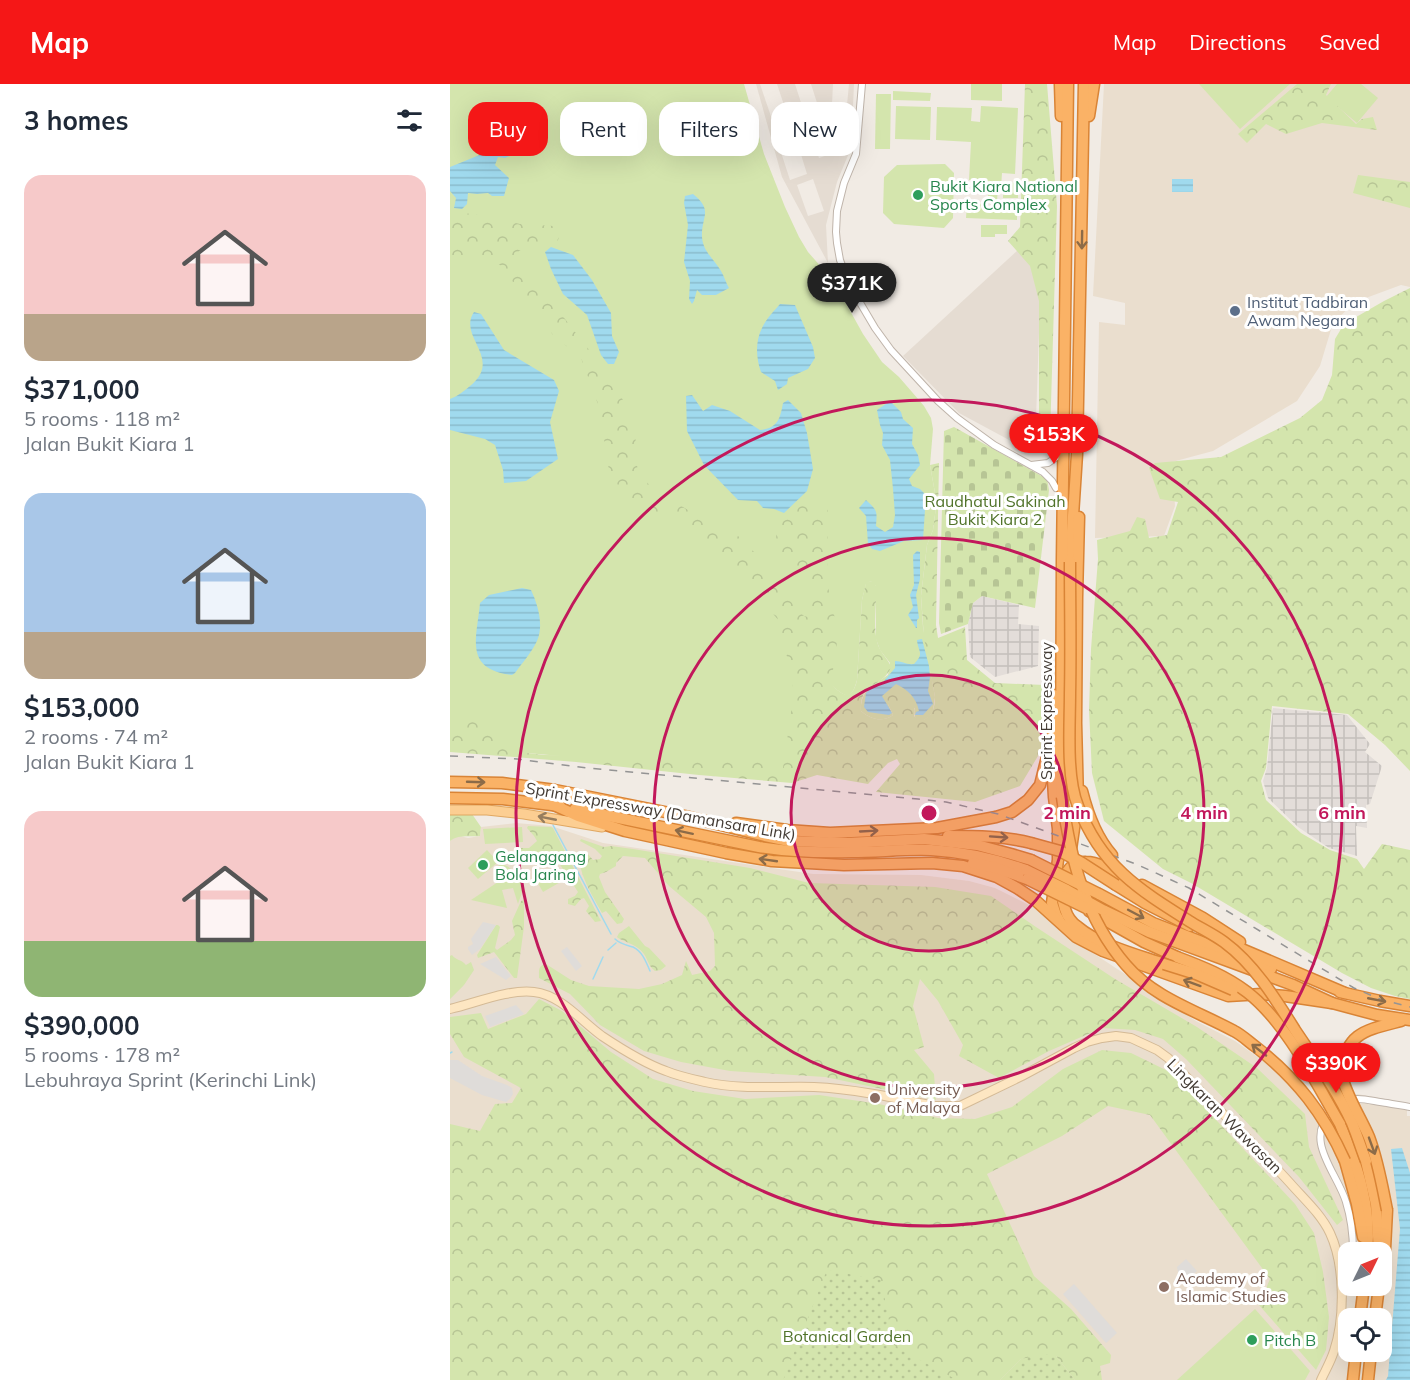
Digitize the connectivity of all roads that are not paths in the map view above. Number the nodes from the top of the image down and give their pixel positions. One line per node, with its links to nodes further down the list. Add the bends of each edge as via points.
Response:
1 (862, 84): 11 (street, via 856,153 837,211 837,243 849,284 891,350 938,401 994,445)
2 (1068, 84): 7 (highway, Sprint Expressway)
3 (1084, 84): 6 (highway, Sprint Expressway)
4 (1094, 84): 6 (highway)
5 (1059, 87): 7 (highway)
6 (1083, 161): 9 (highway, Sprint Expressway, one-way to 9)
7 (1066, 173): 8 (highway, Sprint Expressway)
8 (1063, 430): 10 (highway); 13 (highway, Sprint Expressway)
9 (1077, 454): 13 (highway, Sprint Expressway); 15 (highway, via 1081,472)
10 (1058, 456): 11 (street, via 1048,463); 12 (highway)
11 (1030, 465): 12 (street)
12 (1056, 488): 14 (highway)
13 (1066, 561): 32 (highway, bridge, via 1072,786 1077,805 1096,842 1126,879); 41 (highway, Sprint Expressway, one-way to 13, bridge, via 1288,1074 1236,1032 1183,1007 1141,980 1126,966 1094,919 1066,830 1062,797)
14 (1053, 733): 17 (highway); 22 (highway, one-way to 14, via 830,833 937,828 996,817 1012,812 1040,785)
15 (1078, 775): 19 (highway); 33 (highway, via 1091,822 1123,868 1142,885 1203,918)
16 (450, 782): 22 (highway, Sprint Expressway (Damansara Link), one-way to 22, via 555,790)
17 (1054, 797): 19 (highway, via 1063,810); 29 (highway, via 1058,829)
18 (450, 798): 20 (highway, Sprint Expressway (Damansara Link))
19 (1078, 801): 29 (highway, via 1070,853)
20 (554, 805): 23 (highway); 25 (highway, Sprint Expressway (Damansara Link), one-way to 20)
21 (450, 810): 23 (main road, one-way to 21, via 524,814)
22 (685, 816): 24 (highway, Sprint Expressway (Damansara Link), via 789,841)
23 (625, 831): 27 (highway, one-way to 23, via 772,861)
24 (924, 839): 28 (highway, Sprint Expressway (Damansara Link), via 977,845 1011,854); 32 (highway, one-way to 32, bridge, via 1014,838 1060,851 1145,903)
25 (783, 851): 26 (highway, via 801,856); 28 (highway, Sprint Expressway (Damansara Link), via 939,851 981,856)
26 (865, 859): 27 (highway); 28 (highway, via 944,859)
27 (832, 864): 30 (highway, via 932,863 963,867)
28 (1028, 870): 34 (highway, Sprint Expressway (Damansara Link), one-way to 34, bridge, via 1070,879 1153,923); 35 (highway, Sprint Expressway (Damansara Link), bridge, via 1149,932); 39 (highway, bridge, via 1144,942 1225,977 1248,992 1278,1025)
29 (1055, 879): 30 (highway, via 1029,892); 31 (highway, via 1052,903 1056,915)
30 (1017, 888): 31 (highway)
31 (1076, 937): 35 (highway, one-way to 31, via 1274,995 1228,996 1103,951)
32 (1224, 942): 44 (highway, bridge, via 1251,967 1275,998 1352,1122 1376,1204)
33 (1262, 958): 34 (highway); 39 (highway, bridge, via 1237,947 1100,864 1078,862 1068,868 1064,906 1077,927 1114,946 1236,991 1263,1015)
34 (1345, 993): 36 (highway, Sprint Expressway (Damansara Link), one-way to 36)
35 (1332, 1003): 38 (highway, Sprint Expressway (Damansara Link))
36 (1410, 1005)
37 (450, 1009): 46 (street, Lingkaran Wawasan, via 517,992 538,992 552,997 622,1048 674,1074 733,1087 816,1087 945,1107 960,1106 993,1091 1087,1042 1116,1036 1131,1038 1168,1058 1268,1158 1322,1219)
38 (1409, 1020): 45 (highway, one-way to 45, bridge, via 1361,1034 1350,1044 1341,1073 1376,1157 1387,1210)
39 (1321, 1091): 41 (highway, bridge, via 1340,1124)
40 (1410, 1107): 42 (street, via 1353,1099 1336,1108 1320,1132 1321,1148 1346,1202)
41 (1350, 1160): 43 (highway, Sprint Expressway)
42 (1352, 1242)
43 (1364, 1242)
44 (1378, 1242)
45 (1385, 1242)
46 (1338, 1252)
47 (1341, 1296): 50 (street, Lingkaran Wawasan, via 1334,1350)
48 (1355, 1362): 51 (highway)
49 (1369, 1362): 52 (highway)
50 (1321, 1380)
51 (1353, 1380)
52 (1368, 1380)

